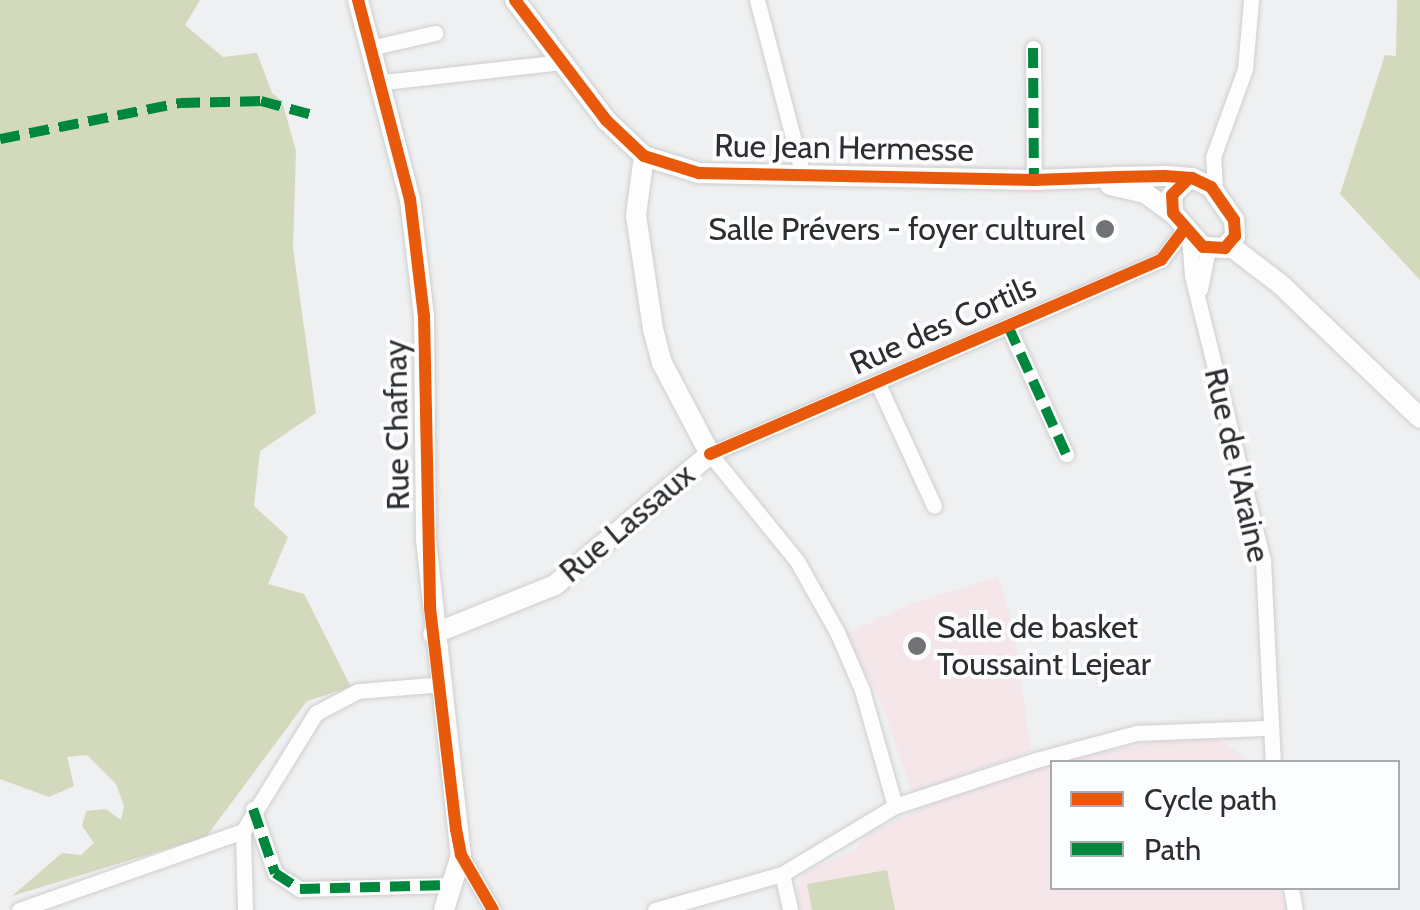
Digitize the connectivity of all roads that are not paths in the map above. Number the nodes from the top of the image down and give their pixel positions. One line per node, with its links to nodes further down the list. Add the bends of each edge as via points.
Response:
1 (358, 0): 6 (street, Rue Chafnay)
2 (515, 0): 8 (street, Rue Jean Hermesse)
3 (757, 0): 12 (street)
4 (1251, 0): 11 (street, via 1245,69)
5 (435, 33): 6 (street)
6 (374, 48): 9 (street, Rue Chafnay)
7 (1034, 48): 14 (street)
8 (562, 62): 9 (street); 10 (street, Rue Jean Hermesse)
9 (384, 82): 26 (street, Rue Chafnay, via 410,199 424,316)
10 (644, 156): 12 (street, Rue Jean Hermesse, via 698,173); 23 (street, via 636,215 653,329 662,363)
11 (1213, 157): 13 (street); 16 (street)
12 (803, 174): 14 (street, Rue Jean Hermesse)
13 (1190, 178): 15 (street, Rue Jean Hermesse); 16 (street); 17 (street, via 1174,190)
14 (1034, 180): 15 (street, Rue Jean Hermesse)
15 (1088, 180): 17 (street, Rue Jean Hermesse, via 1144,193)
16 (1215, 191): 18 (street)
17 (1182, 226): 18 (street, Rue Jean Hermesse); 19 (street, Rue de l'Araine); 20 (street, Rue des Cortils, via 1161,260)
18 (1225, 242): 19 (street); 22 (street, Rue Jean Hermesse, via 1280,284)
19 (1200, 289): 28 (street, Rue de l'Araine, via 1213,368 1263,560)
20 (1008, 326): 21 (street, Rue des Cortils); 24 (street)
21 (878, 384): 23 (street, Rue des Cortils); 25 (street)
22 (1420, 418)
23 (710, 454): 26 (street, Rue Lassaux, via 555,585); 30 (street, via 797,561 862,690)
24 (1066, 454)
25 (934, 506)
26 (433, 634): 27 (street, Rue Chafnay)
27 (443, 684): 31 (street, via 358,691 316,713); 33 (street, Rue Chafnay)
28 (1270, 728): 29 (street, Rue de l'Araine); 30 (street, via 1137,733)
29 (1272, 760)
30 (895, 806): 34 (street)
31 (253, 808): 32 (street); 35 (street, via 274,873 300,890)
32 (243, 832): 36 (street); 37 (street)
33 (461, 855): 35 (street); 39 (street)
34 (782, 874): 40 (street); 41 (street)
35 (449, 885): 38 (street)
36 (18, 910)
37 (245, 910)
38 (444, 910)
39 (493, 910)
40 (654, 910)
41 (790, 910)

